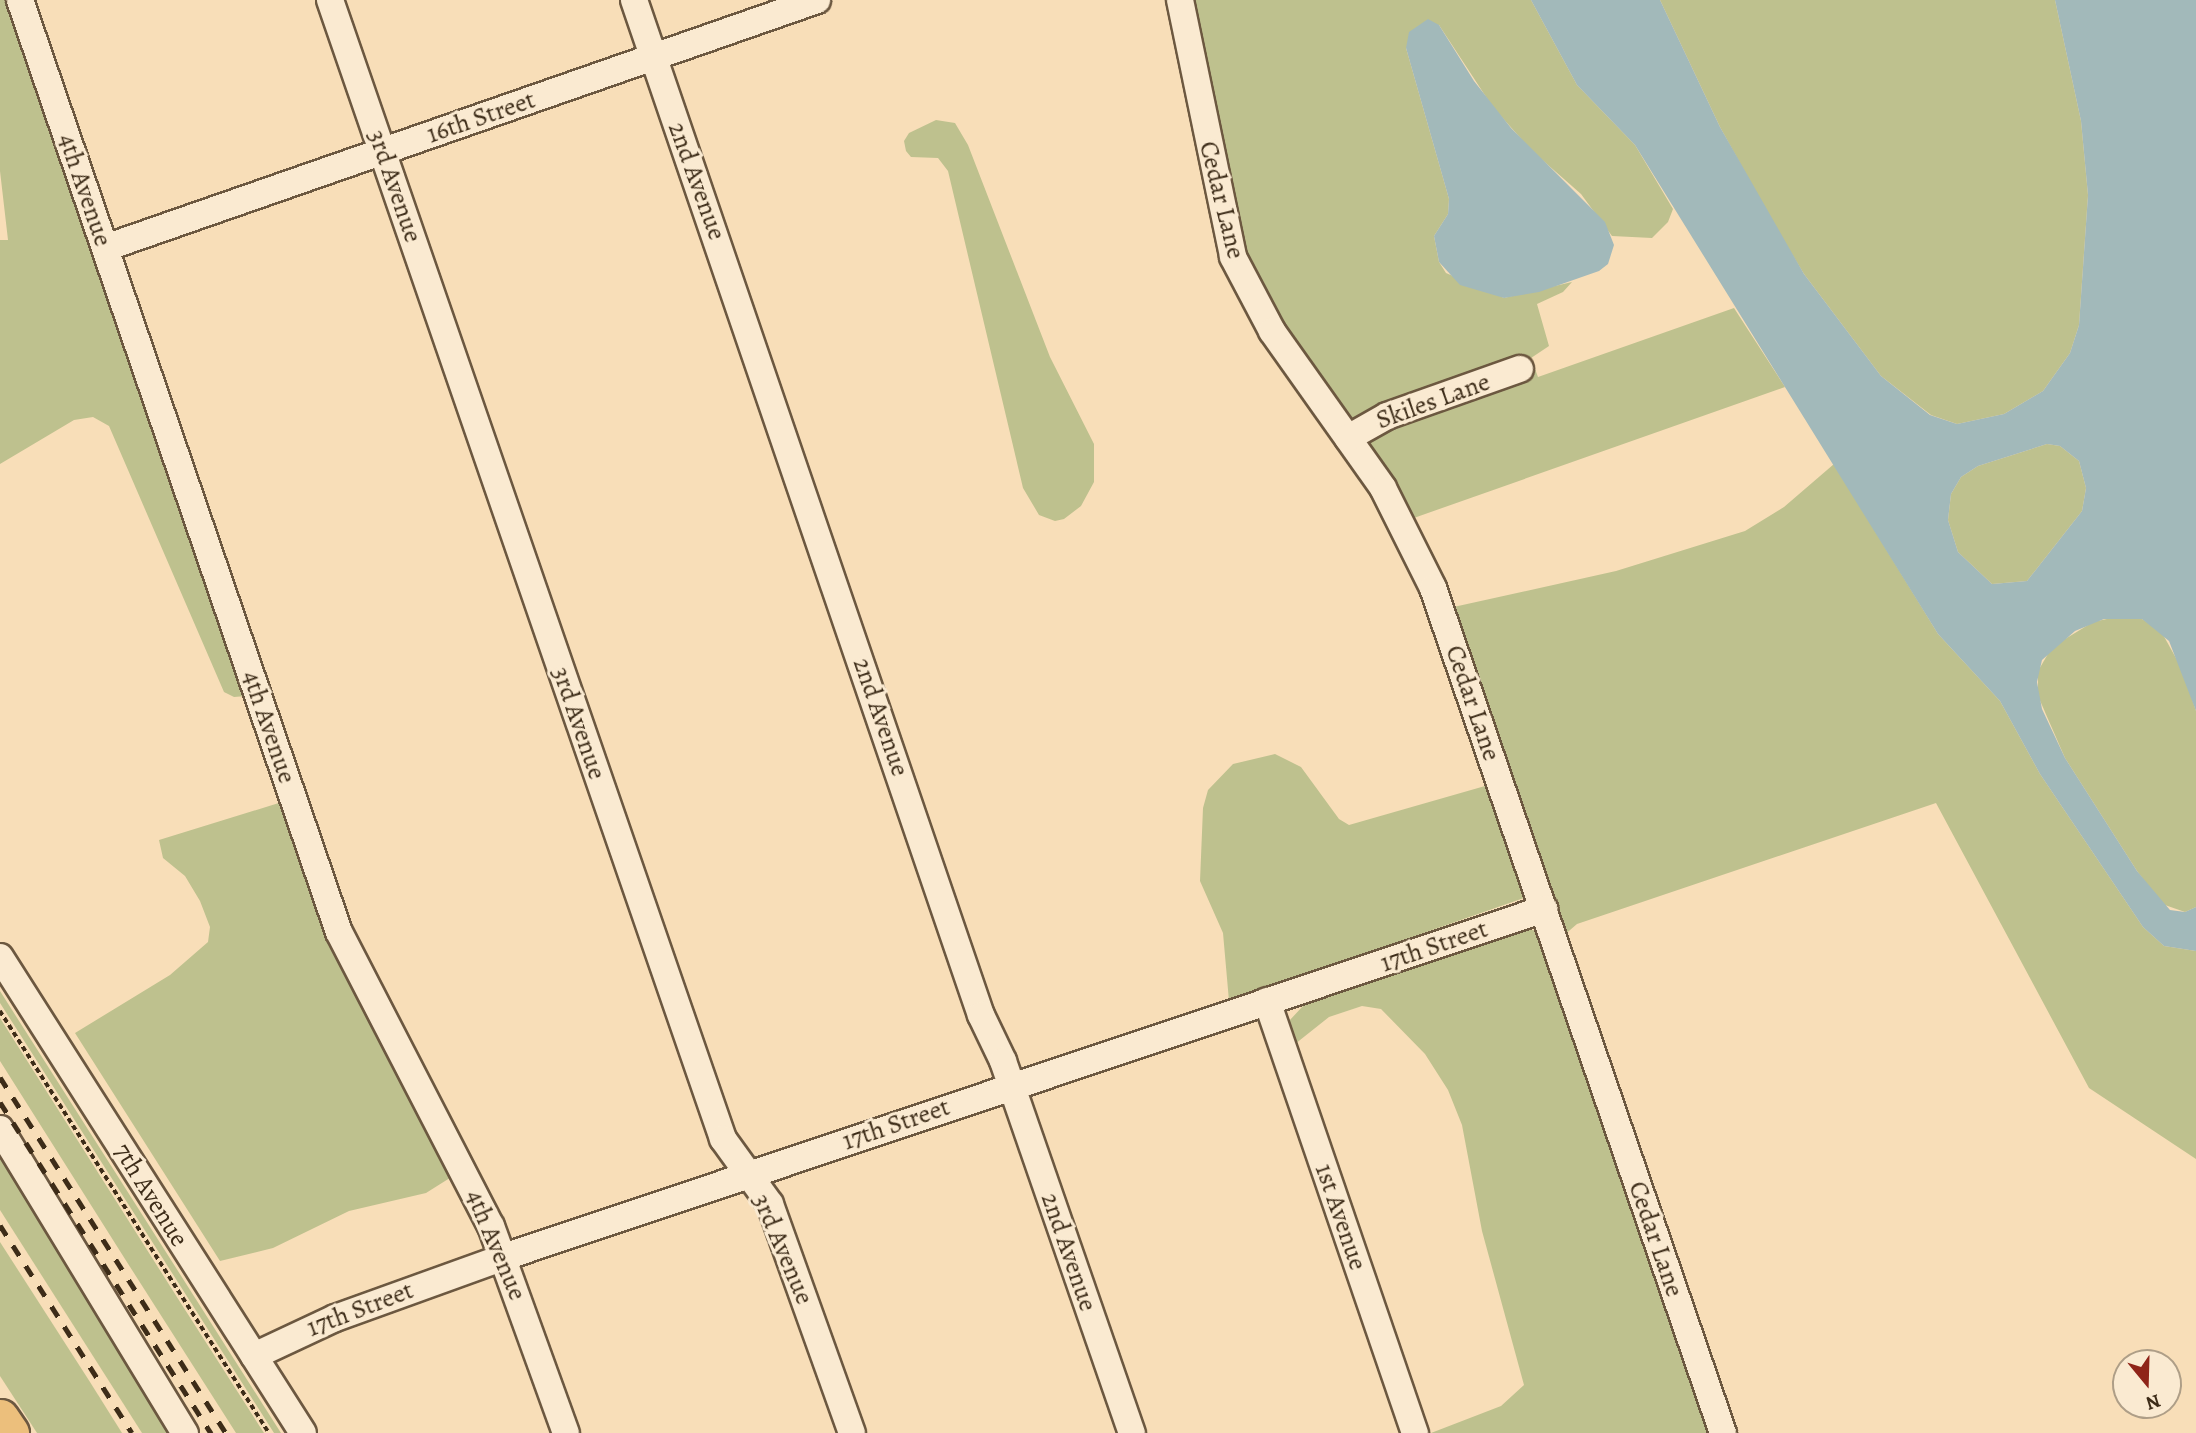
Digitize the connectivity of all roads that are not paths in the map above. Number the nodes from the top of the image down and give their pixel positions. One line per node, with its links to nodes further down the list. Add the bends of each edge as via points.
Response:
1 (20, 0): 8 (street, 4th Avenue)
2 (331, 0): 7 (street, 3rd Avenue)
3 (634, 0): 6 (street, 2nd Avenue)
4 (817, 0): 6 (street, 16th Street)
5 (1180, 0): 10 (street, Cedar Lane, via 1233,257 1272,331)
6 (653, 57): 7 (street, 16th Street); 14 (street, 2nd Avenue, via 981,1016)
7 (382, 151): 8 (street, 16th Street); 16 (street, 3rd Avenue, via 723,1139)
8 (105, 248): 17 (street, 4th Avenue, via 340,932)
9 (1520, 369): 10 (street, Skiles Lane, via 1387,416)
10 (1348, 438): 11 (street, Cedar Lane, via 1383,488 1424,566)
11 (1544, 909): 13 (street, 17th Street); 27 (street, Cedar Lane)
12 (0, 957): 18 (street, 7th Avenue)
13 (1267, 1002): 14 (street, 17th Street); 26 (street, 1st Avenue)
14 (1012, 1086): 16 (street, 17th Street); 25 (street, 2nd Avenue)
15 (0, 1129): 21 (street)
16 (748, 1174): 17 (street, 17th Street); 24 (street, 3rd Avenue, via 772,1209)
17 (504, 1256): 18 (street, 17th Street, via 325,1322); 23 (street, 4th Avenue)
18 (254, 1356): 22 (street, 7th Avenue)
19 (0, 1418): 20 (highway)
20 (10, 1433)
21 (185, 1433)
22 (303, 1433)
23 (566, 1433)
24 (852, 1433)
25 (1132, 1433)
26 (1415, 1433)
27 (1723, 1433)

